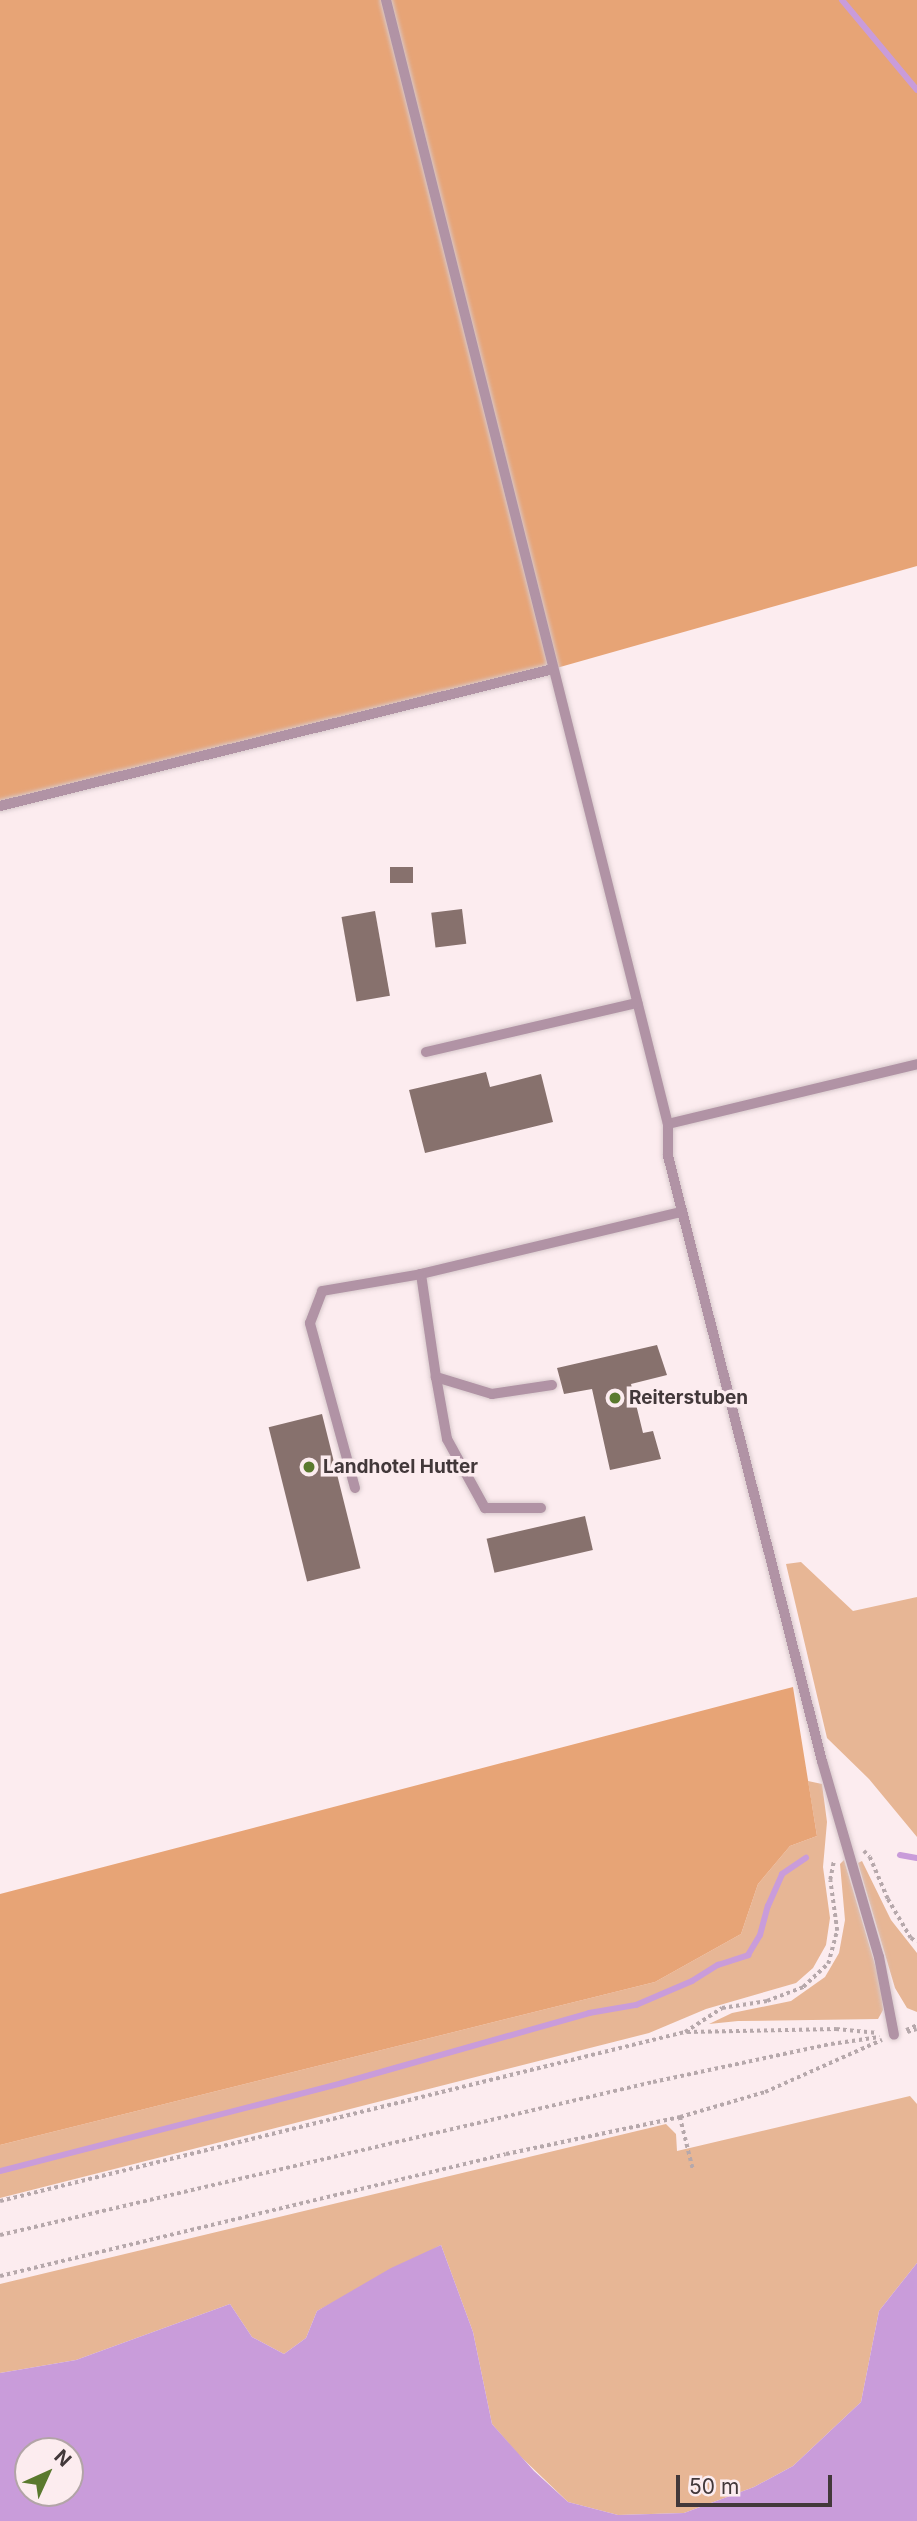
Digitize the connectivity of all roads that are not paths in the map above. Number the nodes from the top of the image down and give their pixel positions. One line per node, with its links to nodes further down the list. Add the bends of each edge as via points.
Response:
1 (386, 0): 2 (lane)
2 (553, 669): 3 (lane); 4 (lane)
3 (0, 806)
4 (637, 1003): 5 (lane); 7 (lane)
5 (426, 1052)
6 (917, 1063): 7 (lane)
7 (668, 1124): 8 (lane, via 668,1156)
8 (682, 1212): 9 (lane); 14 (lane, via 825,1774 879,1957)
9 (421, 1274): 10 (lane); 12 (lane, via 322,1292 310,1323)
10 (436, 1377): 11 (lane, via 492,1394); 13 (lane, via 447,1439 485,1508)
11 (552, 1385)
12 (355, 1488)
13 (541, 1508)
14 (894, 2035)

